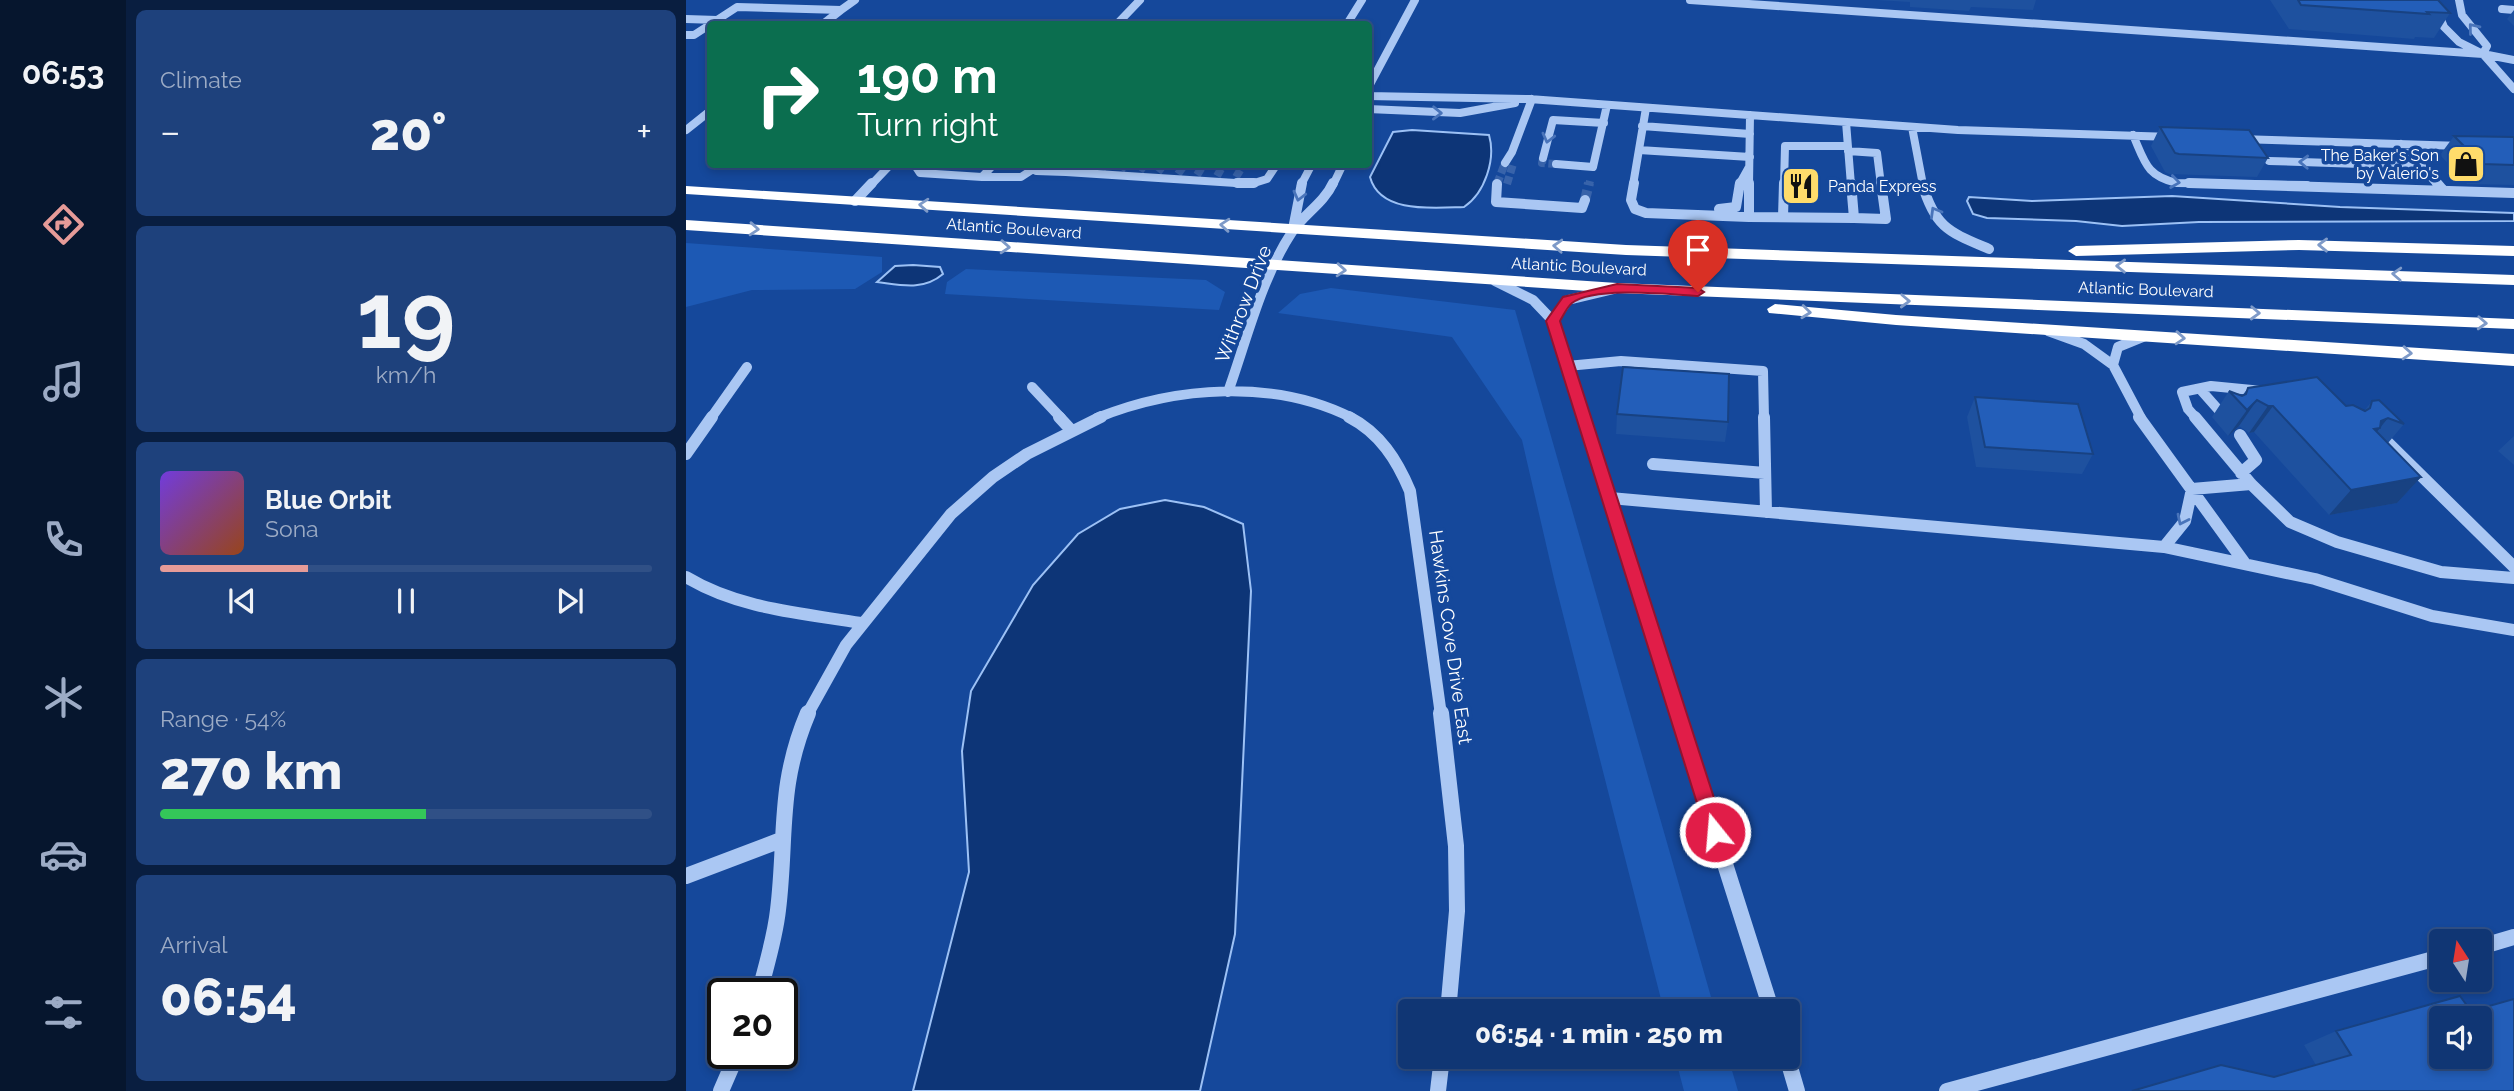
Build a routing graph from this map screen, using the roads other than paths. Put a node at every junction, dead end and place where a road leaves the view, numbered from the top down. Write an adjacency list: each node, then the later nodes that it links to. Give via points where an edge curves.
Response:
1 (748, 0): 9 (street)
2 (855, 0): 11 (street)
3 (1140, 0): 16 (street)
4 (1362, 0): 17 (street)
5 (1415, 0): 23 (street)
6 (1690, 0): 21 (street)
7 (2433, 0): 21 (street, via 2444,27 2459,42)
8 (2459, 0): 21 (street, one-way to 8, via 2487,46 2462,15)
9 (737, 7): 11 (street); 14 (street)
10 (2502, 9): 12 (street)
11 (841, 10): 15 (street)
12 (2514, 10)
13 (686, 19): 14 (street)
14 (717, 20)
15 (827, 21)
16 (1120, 21)
17 (1349, 21)
18 (707, 26): 19 (street)
19 (690, 35): 20 (street)
20 (686, 41)
21 (2483, 54): 22 (street); 24 (street)
22 (2514, 60)
23 (1372, 81)
24 (2514, 89)
25 (1372, 96): 26 (street)
26 (1530, 99): 27 (street); 29 (street, one-way to 26, via 1460,113); 46 (street)
27 (1607, 105): 28 (street); 33 (street)
28 (1646, 108): 31 (street); 34 (street)
29 (1372, 109)
30 (707, 113): 36 (street)
31 (1750, 115): 32 (street); 37 (street)
32 (1846, 122): 35 (street); 44 (street)
33 (1604, 123): 47 (street, one-way to 47, via 1553,120); 53 (street)
34 (1642, 126): 37 (street); 45 (street)
35 (1912, 127): 38 (street); 77 (street, one-way to 35, via 1953,234 1935,215)
36 (686, 130)
37 (1750, 134): 49 (street)
38 (2133, 135): 39 (street); 64 (street, one-way to 64, via 2159,179)
39 (2187, 137)
40 (2230, 138): 41 (street)
41 (2253, 139): 42 (street); 48 (street)
42 (2401, 144): 43 (street); 52 (street)
43 (2474, 146)
44 (1847, 149): 73 (street, via 1785,146); 74 (street); 74 (street, via 1877,153 1886,219)
45 (1639, 150): 49 (street); 69 (street)
46 (1512, 152): 50 (street)
47 (1543, 158)
48 (2269, 161): 52 (street, one-way to 48); 64 (street)
49 (1750, 162): 69 (street, via 1740,180 1736,207 1729,209 1645,206); 72 (street)
50 (1509, 163)
51 (1556, 164): 53 (street)
52 (2422, 166): 67 (street)
53 (1593, 167): 63 (street)
54 (887, 168): 71 (street)
55 (928, 168): 62 (street)
56 (990, 168): 62 (street)
57 (1039, 168): 58 (street); 62 (street, via 1017,178)
58 (1069, 168): 59 (street, via 1260,183)
59 (1275, 168)
60 (1310, 168): 76 (street, one-way to 76, via 1299,189)
61 (1341, 168): 76 (street, via 1329,192)
62 (982, 177)
63 (1590, 181)
64 (2285, 184): 67 (street)
65 (1501, 187): 70 (street, via 1496,202 1583,208)
66 (686, 190): 71 (highway, Atlantic Boulevard)
67 (2443, 190): 68 (street)
68 (2514, 193)
69 (1631, 195): 72 (street, via 1635,209 1646,213)
70 (1585, 200)
71 (855, 201): 76 (highway, Atlantic Boulevard, one-way to 71)
72 (1749, 217): 73 (street)
73 (1783, 217): 74 (street)
74 (1853, 218)
75 (686, 225): 80 (highway, Atlantic Boulevard, one-way to 80)
76 (1289, 236): 78 (highway, Atlantic Boulevard, one-way to 76); 80 (street, Withrow Drive); 81 (highway, via 1543,259 1886,274 2131,280)
77 (1989, 249): 78 (highway); 79 (highway, one-way to 77, via 2311,245)
78 (1626, 250): 81 (highway, Atlantic Boulevard, one-way to 78)
79 (2514, 251)
80 (1273, 265): 83 (highway, Atlantic Boulevard, one-way to 83); 95 (street, Withrow Drive)
81 (2263, 270): 82 (highway, Atlantic Boulevard, one-way to 81)
82 (2514, 280)
83 (1495, 281): 84 (highway, Atlantic Boulevard); 85 (street, via 1533,300)
84 (1617, 288): 85 (street, via 1568,300); 86 (highway, Atlantic Boulevard, one-way to 86); 87 (highway, one-way to 87, via 1757,307)
85 (1553, 321): 91 (street)
86 (2514, 324)
87 (2045, 330): 88 (highway); 90 (street, via 2084,344)
88 (2145, 335): 89 (highway, one-way to 89); 90 (street, via 2118,347)
89 (2514, 360)
90 (2113, 365): 108 (street, via 2136,412)
91 (1567, 366): 103 (street, via 1621,361 1763,371); 109 (street)
92 (747, 367): 101 (street)
93 (1032, 387): 99 (street)
94 (2200, 388): 96 (street); 97 (street); 104 (street, via 2182,392 2188,409)
95 (1228, 391): 99 (street, Hawkins Cove Drive East, via 1162,399); 124 (street, Hawkins Cove Drive East, via 1293,396 1342,412 1381,439 1405,477 1456,846 1457,911)
96 (2272, 392)
97 (2223, 415)
98 (2363, 419): 107 (street)
99 (1070, 430): 116 (street, Hawkins Cove Drive East, via 1011,463 959,506)
100 (2240, 435): 104 (street, via 2256,460)
101 (686, 454)
102 (1653, 464): 103 (street)
103 (1765, 473): 110 (street)
104 (2241, 473): 106 (street)
105 (2405, 477): 107 (street)
106 (2250, 484): 108 (street); 115 (street, via 2290,522 2337,542 2441,572)
107 (2430, 485): 113 (street)
108 (2192, 489): 111 (street, one-way to 111, via 2185,521); 112 (street)
109 (1610, 498): 110 (street); 125 (street)
110 (1766, 512): 111 (street)
111 (2164, 547): 112 (street)
112 (2244, 562): 117 (street, via 2432,616)
113 (2514, 567)
114 (686, 577): 116 (street, via 701,588 736,600)
115 (2514, 578)
116 (862, 623): 118 (street, Hawkins Cove Drive East, via 831,666 801,727 784,791)
117 (2514, 631)
118 (781, 840): 119 (street); 123 (street, Hawkins Cove Drive East, via 779,902)
119 (686, 876)
120 (2514, 937): 121 (street)
121 (2492, 943)
122 (2429, 960): 132 (street)
123 (762, 978)
124 (1449, 999)
125 (1768, 999)
126 (730, 1069): 129 (street)
127 (1441, 1069): 130 (street)
128 (1791, 1069): 131 (street)
129 (720, 1091)
130 (1438, 1091)
131 (1797, 1091)
132 (1948, 1091)

